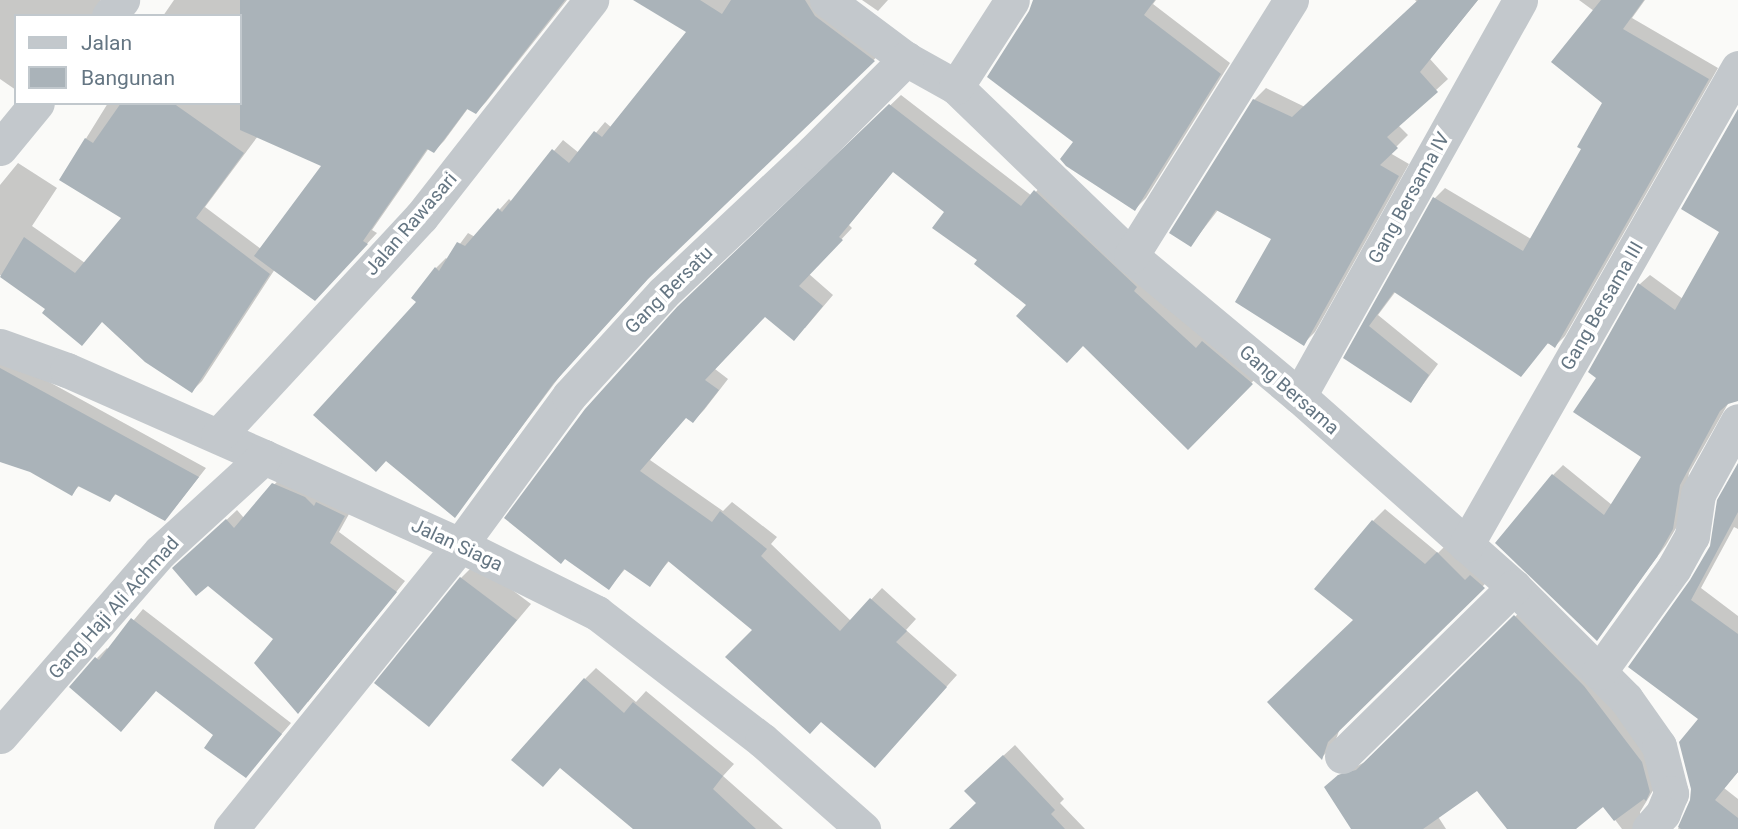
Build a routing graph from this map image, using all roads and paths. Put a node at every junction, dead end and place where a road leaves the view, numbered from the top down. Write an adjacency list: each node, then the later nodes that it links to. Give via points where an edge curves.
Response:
1 (122, 0): 7 (street)
2 (591, 0): 17 (street, Jalan Rawasari, via 421,217)
3 (827, 0): 8 (street, Gang Bersama)
4 (1012, 0): 10 (street)
5 (1291, 0): 13 (street)
6 (1520, 0): 15 (street, Gang Bersama IV)
7 (111, 14)
8 (906, 59): 10 (street, Gang Bersama); 19 (street, Gang Bersatu, via 663,293 569,396)
9 (1738, 68): 20 (street, Gang Bersama III)
10 (956, 88): 13 (street, Gang Bersama)
11 (35, 105): 12 (street)
12 (0, 148)
13 (1131, 256): 15 (street, Gang Bersama)
14 (0, 346): 17 (street, Jalan Siaga)
15 (1298, 396): 20 (street, Gang Bersama)
16 (1738, 421): 22 (street, via 1698,494 1692,536)
17 (218, 436): 18 (street, Jalan Siaga)
18 (264, 457): 19 (street, Jalan Siaga); 23 (street, Gang Haji Ali Achmad, via 160,552)
19 (460, 545): 25 (street, Gang Bersatu); 26 (street, Jalan Siaga, via 597,612 762,740)
20 (1466, 545): 21 (street, Gang Bersama)
21 (1514, 587): 22 (street, Gang Bersama); 24 (street)
22 (1599, 672): 27 (street, Gang Bersama, via 1626,699 1659,746 1671,793 1663,813)
23 (0, 736)
24 (1342, 756)
25 (232, 829)
26 (863, 829)
27 (1649, 829)

